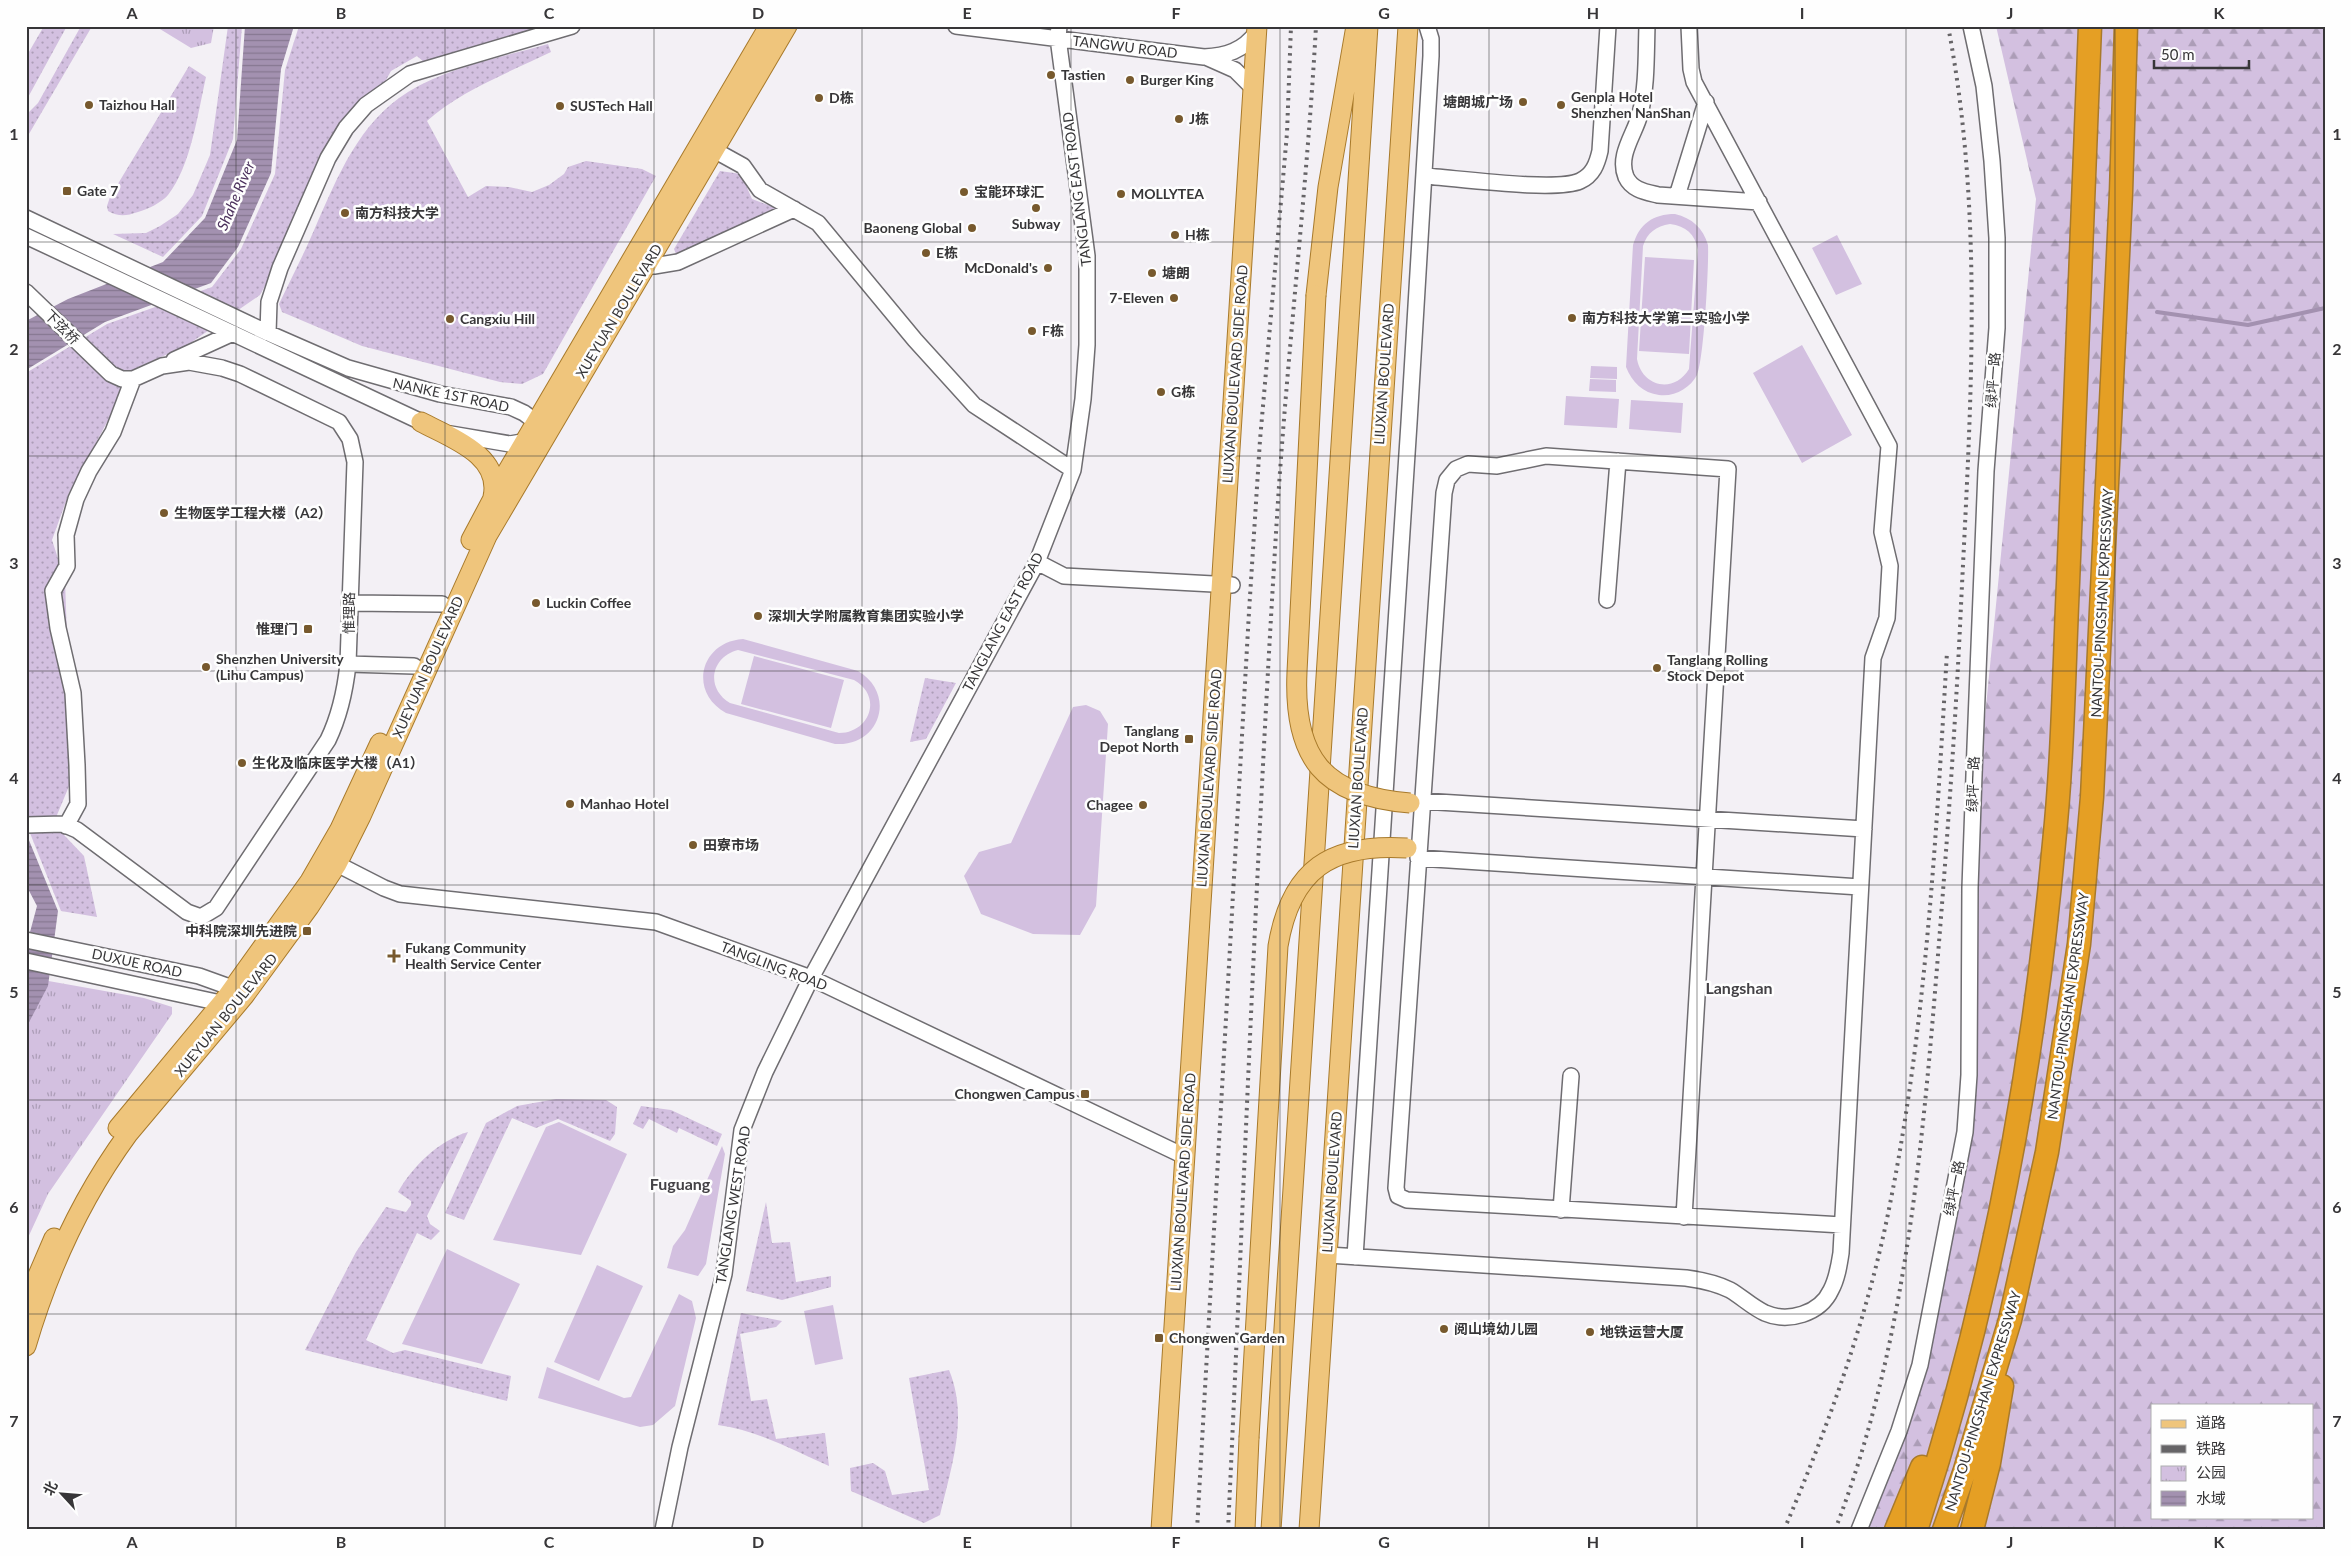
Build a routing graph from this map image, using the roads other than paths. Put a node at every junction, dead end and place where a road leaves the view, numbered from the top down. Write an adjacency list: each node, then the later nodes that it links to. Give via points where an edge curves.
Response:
1 (572, 26): 30 (street, via 410,74 366,105 346,128 328,158 280,268 269,302)
2 (769, 26): 34 (main road, XUEYUAN BOULEVARD)
3 (787, 26): 20 (main road, XUEYUAN BOULEVARD)
4 (956, 26): 16 (street, TANGWU ROAD)
5 (1356, 26): 46 (main road, bridge, via 1328,187 1316,295 1296,699 1302,739 1310,755 1336,782 1364,797)
6 (1368, 26): 74 (main road)
7 (1408, 26): 64 (main road, LIUXIAN BOULEVARD)
8 (1427, 26): 21 (street, via 1431,56)
9 (1608, 26): 21 (street, via 1600,151 1597,165 1590,174 1559,186)
10 (1647, 26): 22 (street, via 1644,92 1638,121 1624,154 1624,167 1627,178 1644,192)
11 (1689, 26): 19 (street, via 1694,82)
12 (1971, 26): 76 (street, 绿坪一路, via 1984,86 1992,161 1997,308 1974,747 1969,1075 1965,1132 1920,1365 1899,1431)
13 (2090, 26): 69 (highway, NANTOU-PINGSHAN EXPRESSWAY, via 2076,408 2056,812 2047,919 2007,1182)
14 (2126, 26): 67 (highway, NANTOU-PINGSHAN EXPRESSWAY, via 2092,797 2079,944 2047,1152)
15 (1260, 28): 17 (street, TANGWU ROAD, via 1238,50 1223,56); 18 (main road, LIUXIAN BOULEVARD SIDE ROAD); 40 (main road)
16 (1058, 32): 17 (street, TANGWU ROAD); 37 (street, TANGLANG EAST ROAD, via 1087,256 1087,345)
17 (1204, 57): 18 (street, TANGWU ROAD, via 1235,70)
18 (1253, 88): 40 (main road, LIUXIAN BOULEVARD SIDE ROAD)
19 (1706, 102): 22 (street); 23 (street)
20 (714, 150): 24 (street, via 743,166 760,190); 27 (main road, XUEYUAN BOULEVARD)
21 (1424, 176): 65 (street)
22 (1677, 196): 23 (street)
23 (1759, 202): 50 (street, via 1889,446 1882,532 1890,566 1887,618 1873,658)
24 (794, 209): 27 (street, via 678,262 666,266); 37 (street, via 818,223 974,405)
25 (26, 218): 29 (street, NANKE 1ST ROAD)
26 (26, 236): 29 (street, NANKE 1ST ROAD)
27 (647, 264): 34 (main road, XUEYUAN BOULEVARD)
28 (26, 292): 32 (street, 下弦桥, via 111,374)
29 (234, 328): 30 (street, NANKE 1ST ROAD); 31 (street); 33 (street, NANKE 1ST ROAD)
30 (268, 333): 34 (street, NANKE 1ST ROAD, via 348,368 440,394 511,407 524,412)
31 (162, 366): 32 (street, 惟理路); 42 (street, 惟理路, via 189,362 222,368 339,422 350,439 355,462)
32 (134, 379): 49 (street, via 113,432 89,470 76,500 66,535 67,566 53,591 73,693 77,756 78,804)
33 (421, 422): 35 (street, NANKE 1ST ROAD, via 458,436 510,444); 38 (main road, via 482,458 493,475)
34 (540, 430): 35 (main road, XUEYUAN BOULEVARD); 52 (main road, XUEYUAN BOULEVARD, via 476,559)
35 (525, 442): 38 (main road, XUEYUAN BOULEVARD)
36 (1618, 462): 41 (street); 46 (street, via 1546,456 1498,466 1468,464 1456,469 1447,480); 47 (street, via 1728,470)
37 (1073, 470): 39 (street, TANGLANG EAST ROAD)
38 (493, 497): 43 (main road, XUEYUAN BOULEVARD)
39 (1037, 562): 40 (street, via 1064,576); 57 (street, TANGLANG EAST ROAD)
40 (1227, 584): 60 (main road, LIUXIAN BOULEVARD SIDE ROAD); 72 (main road)
41 (1607, 600)
42 (349, 603): 43 (street); 44 (street, 惟理路)
43 (442, 604): 45 (main road, XUEYUAN BOULEVARD)
44 (348, 664): 45 (street); 49 (street, 惟理路, via 346,691 328,740 216,908 201,917 187,912 77,830)
45 (414, 666): 58 (main road, XUEYUAN BOULEVARD, via 350,810 326,854)
46 (1418, 803): 47 (street); 51 (street)
47 (1707, 819): 50 (street); 53 (street)
48 (26, 825): 49 (street)
49 (65, 825)
50 (1864, 829): 54 (street)
51 (1415, 851): 53 (street); 61 (street, via 1398,1196 1407,1200); 73 (main road, bridge, via 1378,846 1362,848 1321,864 1296,890 1281,927)
52 (337, 864): 57 (street, TANGLING ROAD, via 400,894 656,922); 58 (main road, XUEYUAN BOULEVARD, via 309,907)
53 (1704, 877): 54 (street); 62 (street)
54 (1860, 887): 63 (street)
55 (26, 940): 58 (street, DUXUE ROAD, via 199,976)
56 (26, 961): 58 (street, DUXUE ROAD)
57 (812, 978): 60 (street, TANGLING ROAD); 70 (street, TANGLANG WEST ROAD, via 765,1072 742,1130 724,1274 680,1447)
58 (233, 999): 66 (main road, XUEYUAN BOULEVARD, via 111,1156)
59 (1571, 1076): 61 (street)
60 (1184, 1156): 71 (main road, LIUXIAN BOULEVARD SIDE ROAD)
61 (1561, 1210): 62 (street)
62 (1684, 1217): 63 (street)
63 (1842, 1225): 65 (street, via 1836,1278 1831,1292 1816,1308 1794,1317 1766,1314 1730,1291 1702,1281 1644,1274)
64 (1328, 1255): 65 (street); 75 (main road, LIUXIAN BOULEVARD)
65 (1354, 1257)
66 (33, 1286): 68 (main road, XUEYUAN BOULEVARD)
67 (2010, 1320): 79 (highway, NANTOU-PINGSHAN EXPRESSWAY); 80 (highway, via 1999,1410)
68 (26, 1346)
69 (1966, 1354): 77 (highway); 78 (highway, NANTOU-PINGSHAN EXPRESSWAY)
70 (663, 1530)
71 (1160, 1530)
72 (1172, 1530)
73 (1245, 1530)
74 (1271, 1530)
75 (1309, 1530)
76 (1859, 1530)
77 (1896, 1530)
78 (1916, 1530)
79 (1944, 1530)
80 (1972, 1530)

